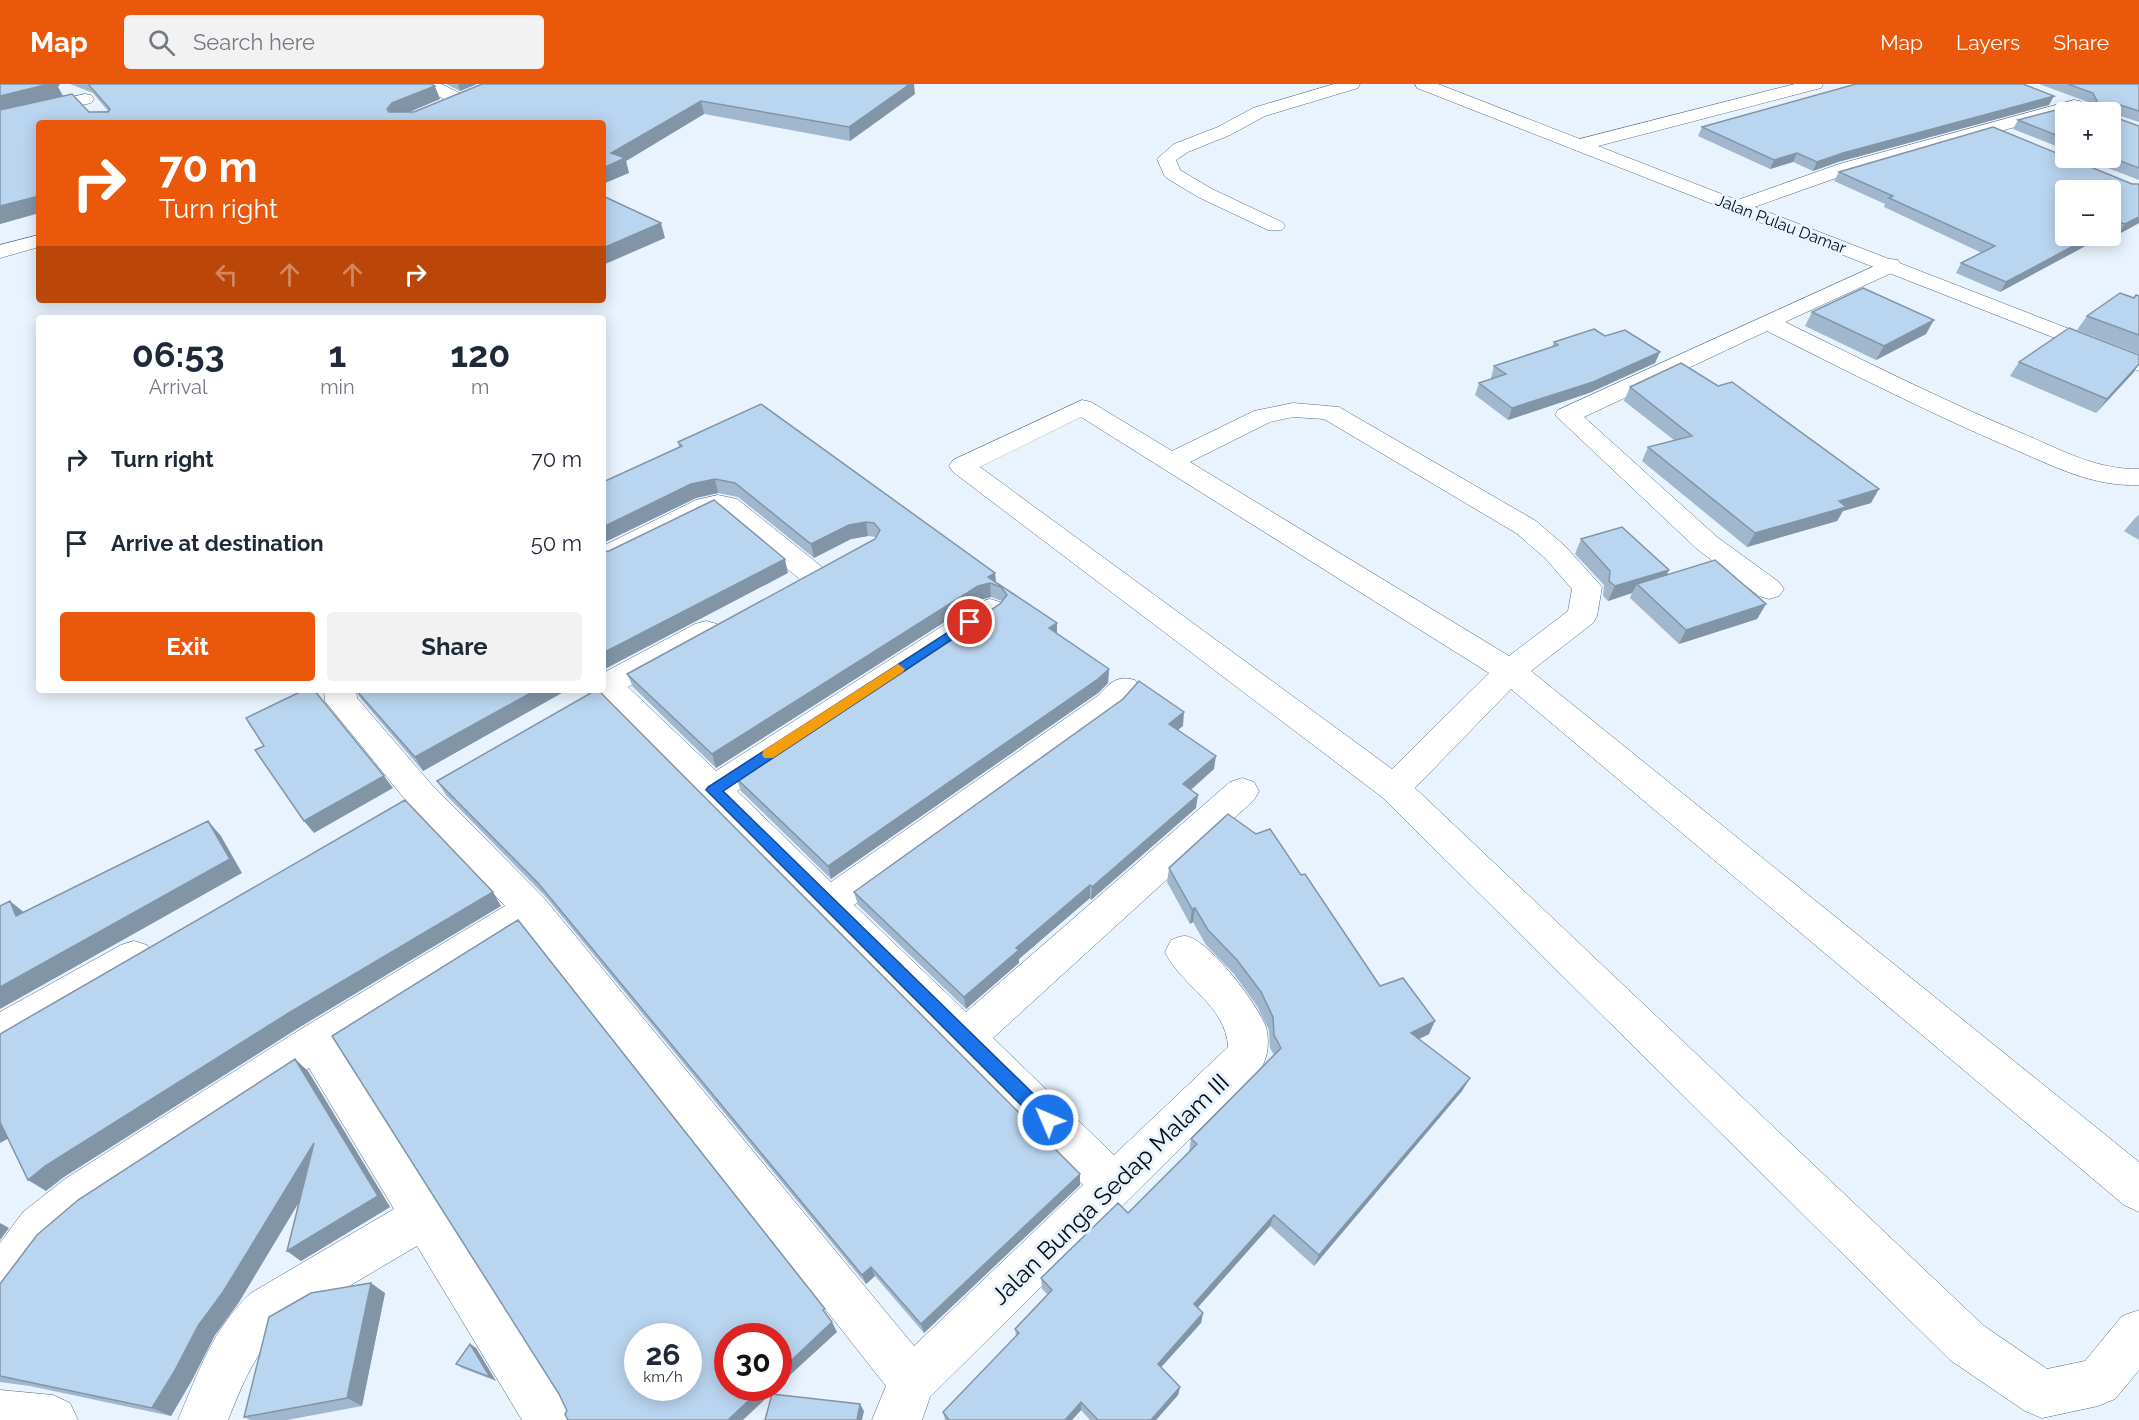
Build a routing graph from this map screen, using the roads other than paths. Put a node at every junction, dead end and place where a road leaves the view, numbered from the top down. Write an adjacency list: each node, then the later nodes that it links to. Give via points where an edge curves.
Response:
1 (428, 84): 9 (street)
2 (1352, 84): 19 (street, via 1258,112 1224,131 1180,148 1166,159 1172,173)
3 (1423, 84): 17 (street, Jalan Pulau Damar)
4 (1815, 84): 17 (street)
5 (60, 86): 8 (street)
6 (479, 92): 9 (street)
7 (2051, 97): 10 (street)
8 (85, 99): 13 (street); 14 (street)
9 (460, 100): 11 (street)
10 (2065, 102)
11 (440, 109)
12 (2055, 110): 15 (street)
13 (100, 115)
14 (0, 118)
15 (1990, 129): 16 (street); 18 (street, via 1846,168)
16 (2012, 138)
17 (1579, 145): 18 (street, Jalan Pulau Damar)
18 (1736, 207): 22 (street, Jalan Pulau Damar)
19 (1275, 226)
20 (36, 242): 21 (street)
21 (0, 252)
22 (1890, 265): 23 (street); 24 (street, Jalan Pulau Damar)
23 (1769, 323): 26 (street, via 1995,432 2096,473); 30 (street, via 1567,415 1692,530)
24 (2139, 364)
25 (1170, 462): 34 (street); 34 (street, via 1263,416 1293,410 1330,412 1526,527 1587,587 1582,616); 39 (street, via 1082,407 962,466)
26 (2139, 477)
27 (606, 555): 29 (street, via 706,506 722,503)
28 (839, 559): 29 (street)
29 (812, 574): 31 (street)
30 (1769, 589)
31 (781, 590)
32 (990, 609): 40 (street)
33 (730, 618): 35 (street)
34 (1510, 671): 39 (street); 50 (street)
35 (606, 686)
36 (1124, 688): 42 (street, via 1110,704)
37 (340, 693): 43 (street, via 341,701 420,794)
38 (598, 693): 40 (street)
39 (1394, 788): 53 (street, via 1967,1342 2042,1394 2098,1382)
40 (713, 790): 42 (street)
41 (1242, 791): 47 (street)
42 (829, 903): 47 (street)
43 (531, 909): 48 (street); 54 (street)
44 (164, 940): 46 (street)
45 (1184, 952): 49 (street, Jalan Bunga Sedap Malam III, via 1228,997 1247,1030 1248,1054)
46 (0, 1033)
47 (965, 1038): 49 (street)
48 (315, 1042): 51 (street); 52 (street, via 80,1194 39,1228)
49 (1114, 1185): 54 (street, Jalan Bunga Sedap Malam III)
50 (2139, 1190)
51 (424, 1217): 57 (street, via 254,1319 240,1339); 58 (street)
52 (0, 1280)
53 (2139, 1333)
54 (912, 1381): 59 (street, Jalan Bunga Sedap Malam III)
55 (0, 1414): 56 (street)
56 (53, 1420)
57 (203, 1420)
58 (550, 1420)
59 (897, 1420)

